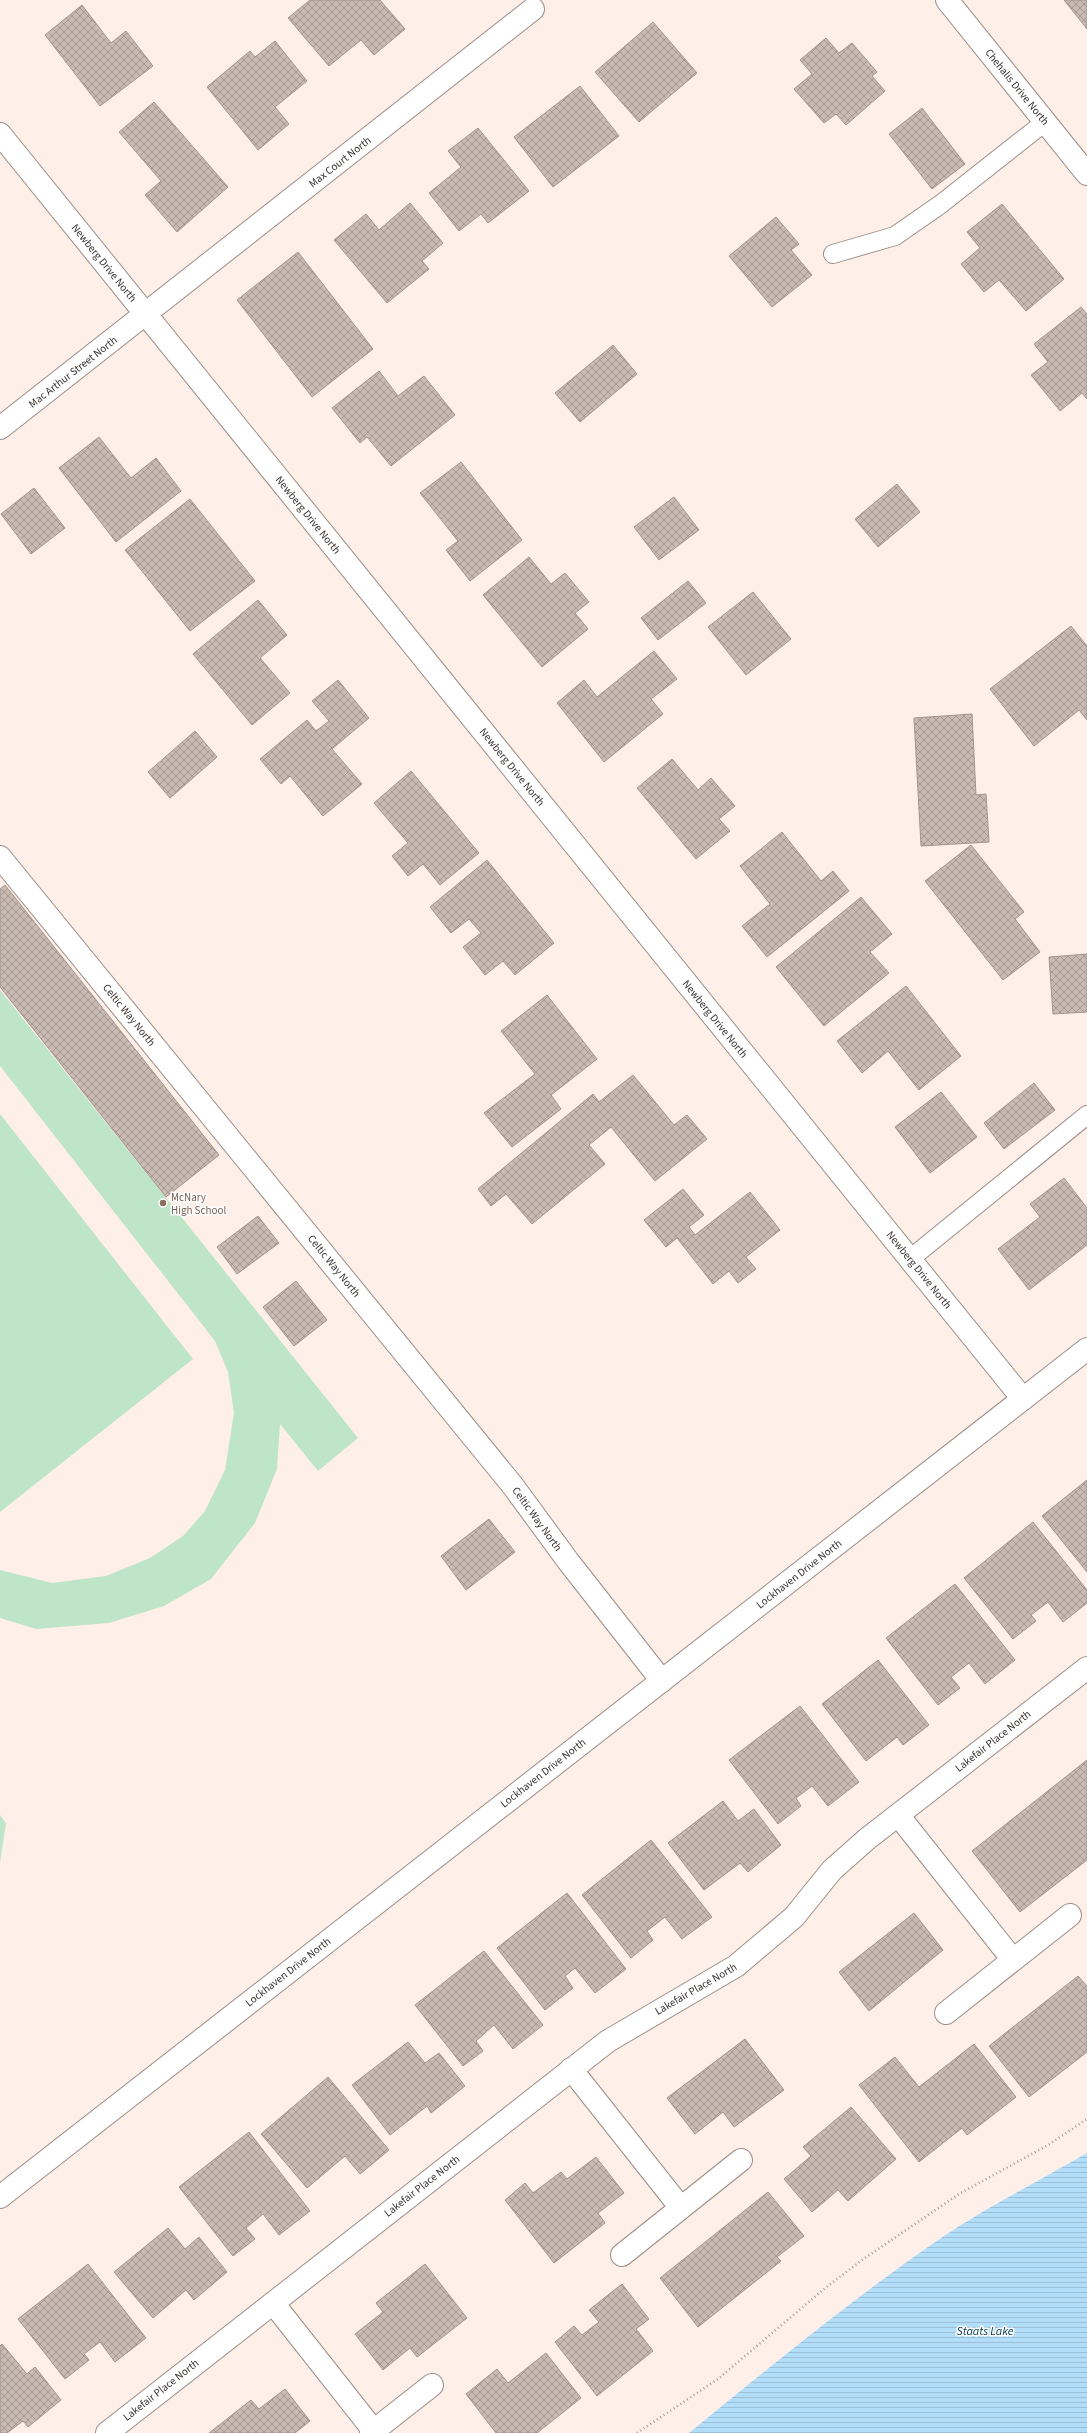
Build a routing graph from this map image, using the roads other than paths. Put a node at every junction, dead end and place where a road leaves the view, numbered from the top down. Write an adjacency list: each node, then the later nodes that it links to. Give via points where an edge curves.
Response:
1 (947, 0): 3 (street, Chehalis Drive North)
2 (533, 9): 7 (street, Max Court North)
3 (1045, 122): 5 (street, Chehalis Drive North); 6 (lane, via 941,204 895,236)
4 (0, 134): 7 (street, Newberg Drive North)
5 (1087, 174)
6 (833, 254)
7 (146, 315): 8 (street, Mac Arthur Street North); 11 (street, Newberg Drive North)
8 (0, 428)
9 (0, 857): 15 (street, Celtic Way North, via 514,1486 568,1561)
10 (1087, 1115): 11 (lane)
11 (910, 1259): 13 (street, Newberg Drive North)
12 (1087, 1349): 13 (street, Lockhaven Drive North)
13 (1023, 1399): 15 (street, Lockhaven Drive North)
14 (1087, 1668): 16 (street, Lakefair Place North)
15 (662, 1680): 22 (street, Lockhaven Drive North)
16 (898, 1815): 18 (street); 20 (street, Lakefair Place North, via 832,1870 794,1917 736,1966 628,2028)
17 (1070, 1915): 18 (street)
18 (1013, 1960): 19 (street)
19 (946, 2013)
20 (571, 2069): 23 (street); 25 (street, Lakefair Place North)
21 (741, 2160): 23 (street)
22 (0, 2196)
23 (681, 2208): 24 (street)
24 (622, 2255)
25 (273, 2303): 27 (street); 28 (street, Lakefair Place North)
26 (432, 2385): 27 (street)
27 (373, 2432)
28 (107, 2433)

